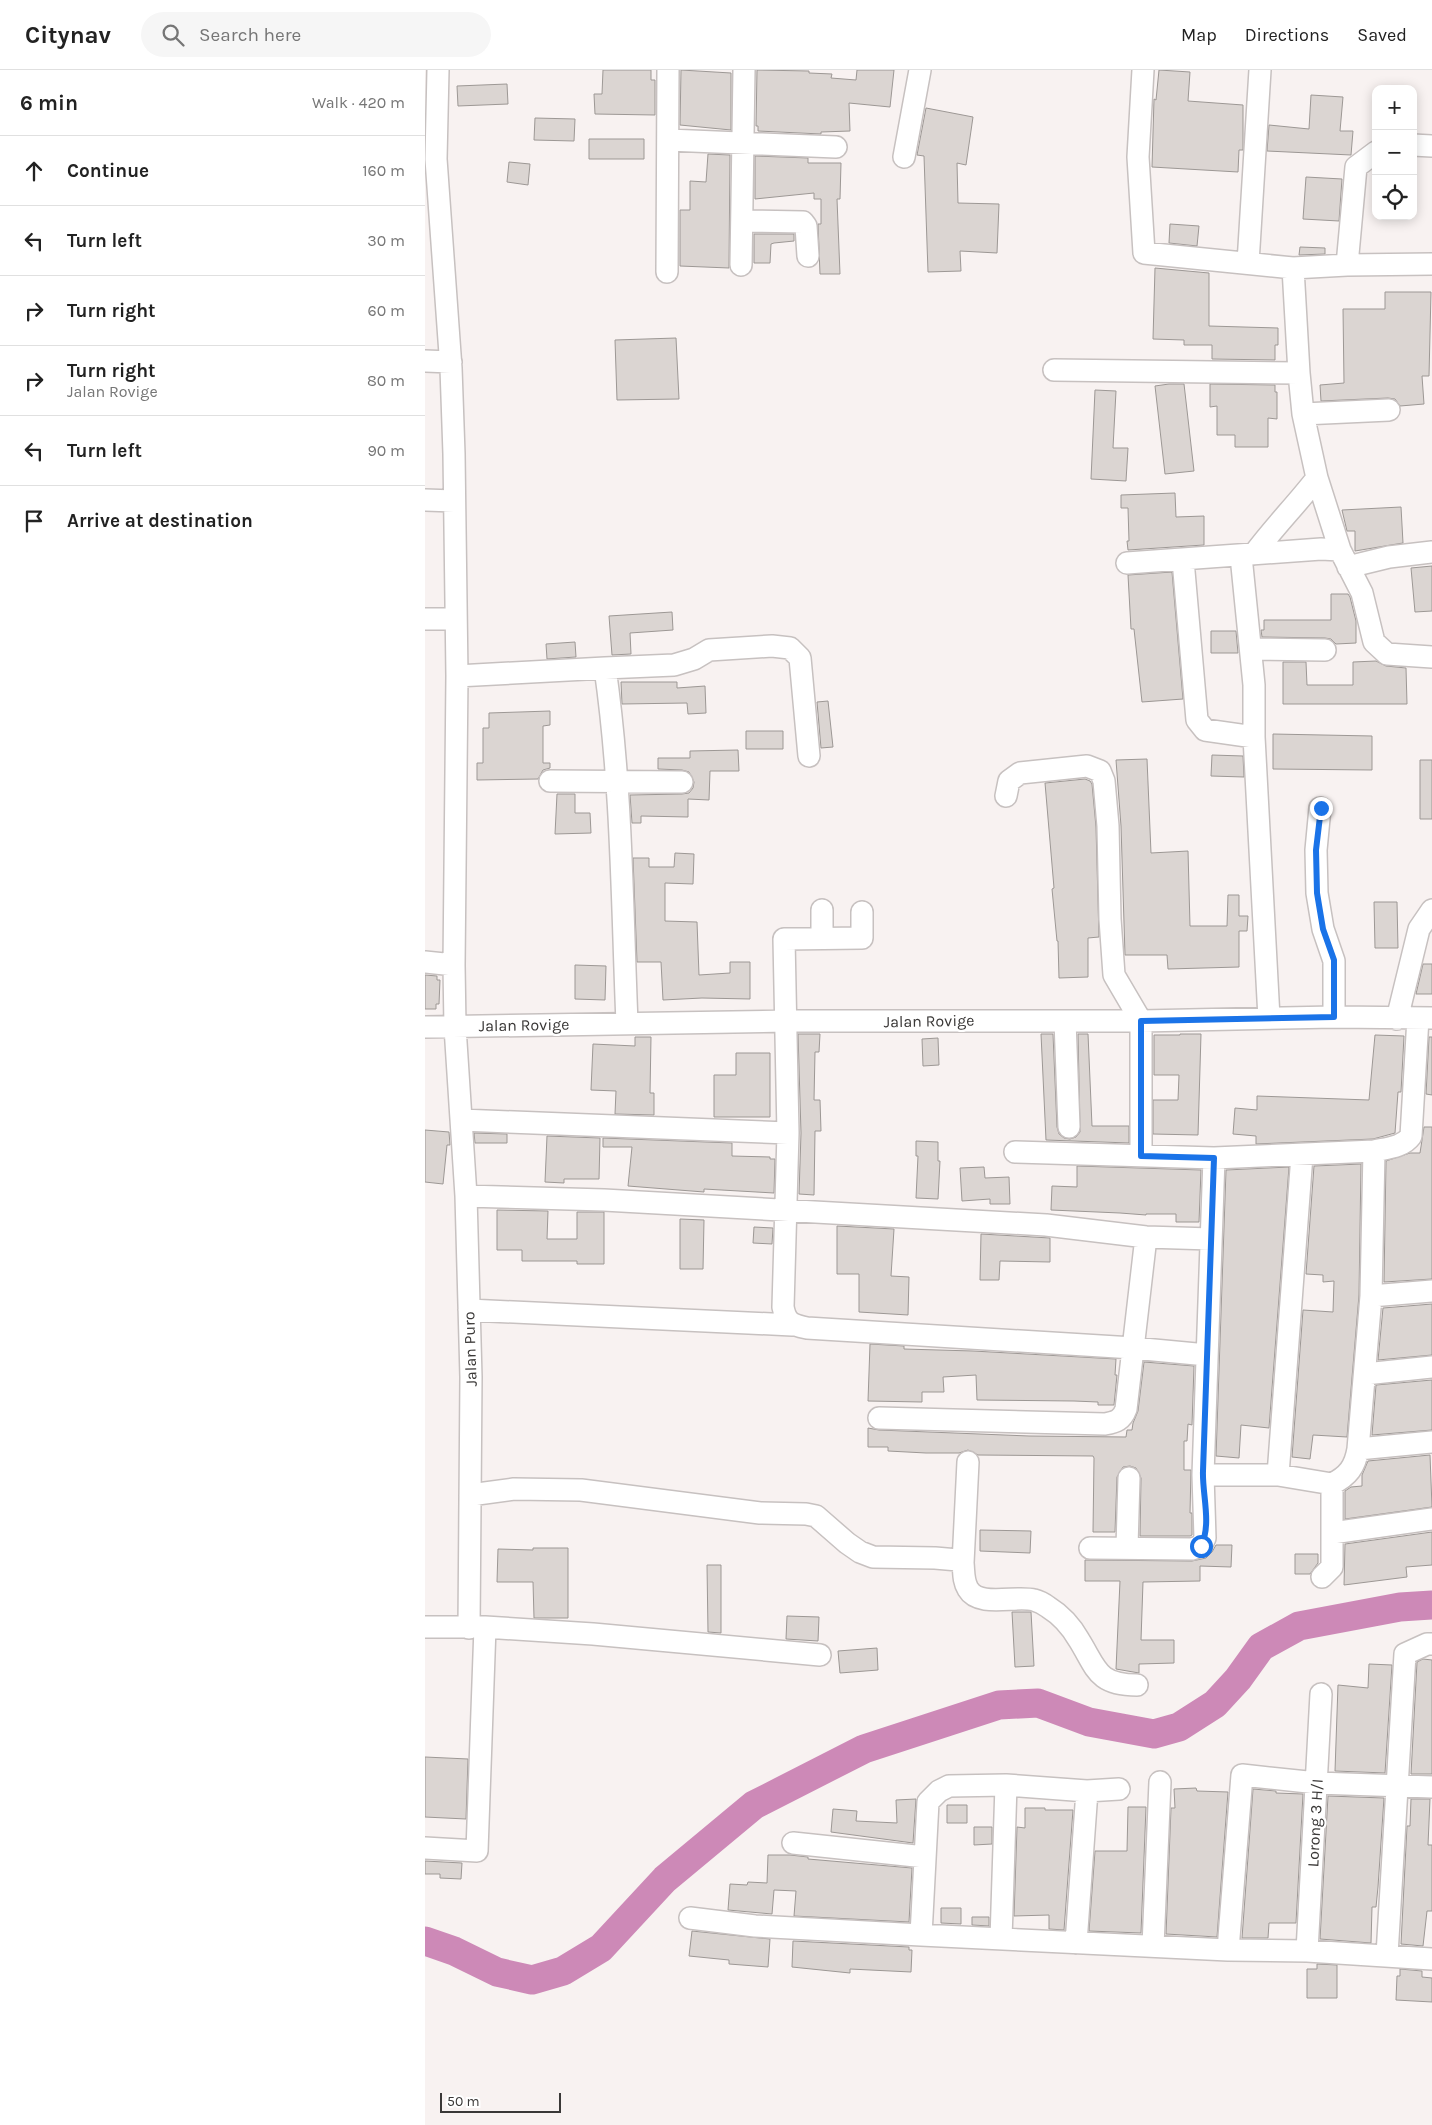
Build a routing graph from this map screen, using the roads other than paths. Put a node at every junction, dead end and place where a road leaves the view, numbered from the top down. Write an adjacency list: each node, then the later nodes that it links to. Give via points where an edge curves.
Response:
1 (437, 70): 14 (street, Jalan Puro)
2 (669, 70): 7 (street)
3 (744, 70): 8 (street)
4 (920, 70): 13 (street)
5 (1143, 70): 17 (street, via 1138,157 1144,253)
6 (1260, 70): 17 (street)
7 (668, 140): 8 (street); 22 (street)
8 (742, 142): 11 (street); 15 (street)
9 (1417, 145): 10 (street)
10 (1432, 146)
11 (836, 147)
12 (1372, 155): 19 (street, via 1356,167)
13 (904, 157)
14 (431, 160): 24 (street, Jalan Puro)
15 (743, 221): 16 (street, via 803,222); 18 (street)
16 (808, 256)
17 (1248, 263): 21 (street)
18 (741, 264)
19 (1347, 264): 20 (street); 21 (street)
20 (1432, 264)
21 (1293, 268): 26 (street)
22 (667, 272)
23 (425, 361): 24 (street)
24 (451, 362): 31 (street, Jalan Puro)
25 (1053, 370): 26 (street)
26 (1299, 373): 28 (street)
27 (1389, 410): 28 (street)
28 (1303, 414): 29 (street)
29 (1317, 478): 33 (street, via 1296,505); 34 (street)
30 (425, 500): 31 (street)
31 (454, 501): 38 (street, Jalan Puro)
32 (1432, 552): 34 (street)
33 (1247, 555): 34 (street, via 1321,549); 35 (street); 39 (street)
34 (1344, 559): 41 (street, via 1362,593 1374,642 1387,654)
35 (1183, 560): 36 (street); 44 (street, via 1197,720 1205,730)
36 (1127, 563)
37 (425, 619): 38 (street)
38 (455, 619): 43 (street, Jalan Puro)
39 (1251, 649): 40 (street); 44 (street)
40 (1325, 650)
41 (1432, 657)
42 (605, 668): 43 (street); 45 (street, via 674,665 709,650 790,648 800,658); 46 (street)
43 (457, 676): 56 (street, Jalan Puro)
44 (1254, 737): 58 (street)
45 (809, 756)
46 (617, 780): 47 (street); 48 (street); 64 (street)
47 (550, 781)
48 (682, 782)
49 (1006, 796): 63 (street, via 1009,781 1020,772 1087,766 1099,771 1104,781 1108,826 1114,975)
50 (1321, 808): 57 (street, via 1316,850 1317,893 1323,929 1334,960)
51 (821, 910): 54 (street)
52 (1432, 910): 60 (street, via 1419,929)
53 (862, 912): 54 (street, via 862,938)
54 (822, 938): 61 (street, via 784,939)
55 (425, 962): 56 (street)
56 (454, 965): 66 (street, Jalan Puro)
57 (1334, 1017): 58 (street, Jalan Rovige); 60 (street, Jalan Rovige)
58 (1269, 1018): 63 (street, Jalan Rovige)
59 (1425, 1018): 60 (street, Jalan Rovige); 70 (street, via 1411,1136 1407,1142)
60 (1397, 1019)
61 (787, 1021): 62 (street, Jalan Rovige); 64 (street, Jalan Rovige); 69 (street)
62 (1065, 1021): 63 (street, Jalan Rovige); 68 (street)
63 (1141, 1021): 73 (street)
64 (627, 1024): 66 (street, Jalan Rovige)
65 (425, 1027): 66 (street, Jalan Rovige)
66 (455, 1027): 67 (street, Jalan Puro)
67 (461, 1120): 69 (street); 75 (street, Jalan Puro)
68 (1069, 1127)
69 (788, 1134): 76 (street)
70 (1374, 1151): 72 (street); 80 (street)
71 (1015, 1152): 73 (street)
72 (1302, 1155): 74 (street); 92 (street)
73 (1141, 1156): 74 (street)
74 (1214, 1158): 78 (street)
75 (466, 1196): 76 (street); 81 (street, Jalan Puro)
76 (786, 1210): 77 (street, via 1046,1225); 82 (street, via 783,1307 785,1318)
77 (1146, 1237): 78 (street); 83 (street)
78 (1211, 1239): 84 (street)
79 (1432, 1291): 80 (street)
80 (1371, 1296): 86 (street)
81 (469, 1310): 82 (street); 95 (street, Jalan Puro)
82 (792, 1325): 83 (street)
83 (1133, 1348): 84 (street); 87 (street, via 1126,1409 1117,1422)
84 (1207, 1355): 91 (street)
85 (1432, 1368): 86 (street)
86 (1365, 1374): 89 (street)
87 (879, 1418)
88 (1432, 1442): 89 (street)
89 (1358, 1449): 94 (street, via 1350,1472)
90 (968, 1462): 100 (street)
91 (1203, 1475): 92 (street); 98 (street, via 1205,1538 1201,1546 1192,1549)
92 (1278, 1475): 94 (street)
93 (1129, 1478): 98 (street)
94 (1332, 1484): 97 (street)
95 (470, 1495): 100 (street, via 514,1489 581,1490 760,1513 806,1514 816,1516 853,1547 873,1557 935,1558); 103 (street, Jalan Puro)
96 (1432, 1519): 97 (street)
97 (1332, 1533): 101 (street, via 1332,1567)
98 (1127, 1547): 99 (street)
99 (1090, 1548)
100 (963, 1563): 106 (street, via 969,1591 992,1600 1033,1600 1045,1605 1062,1616 1079,1639 1095,1670 1121,1685)
101 (1322, 1578)
102 (425, 1627): 103 (street)
103 (477, 1627): 105 (street); 116 (street, Jalan Puro, via 477,1851)
104 (1432, 1644): 111 (street, via 1405,1654)
105 (821, 1655)
106 (1137, 1685)
107 (1321, 1694): 109 (street, Lorong 3 H/I)
108 (1161, 1782): 122 (street)
109 (1317, 1783): 111 (street); 123 (street, via 1242,1775); 124 (street, Lorong 3 H/I)
110 (1006, 1785): 114 (street); 117 (street, via 949,1786 933,1796 929,1802); 120 (street)
111 (1397, 1787): 112 (street); 125 (street)
112 (1432, 1787)
113 (1119, 1789): 114 (street)
114 (1087, 1791): 121 (street)
115 (793, 1843): 117 (street)
116 (425, 1848)
117 (925, 1857): 119 (street)
118 (691, 1918): 119 (street, via 755,1926)
119 (921, 1935): 120 (street)
120 (1001, 1939): 121 (street)
121 (1076, 1943): 122 (street)
122 (1153, 1946): 123 (street)
123 (1228, 1950): 124 (street)
124 (1307, 1951): 125 (street)
125 (1387, 1955): 126 (street)
126 (1432, 1959)

